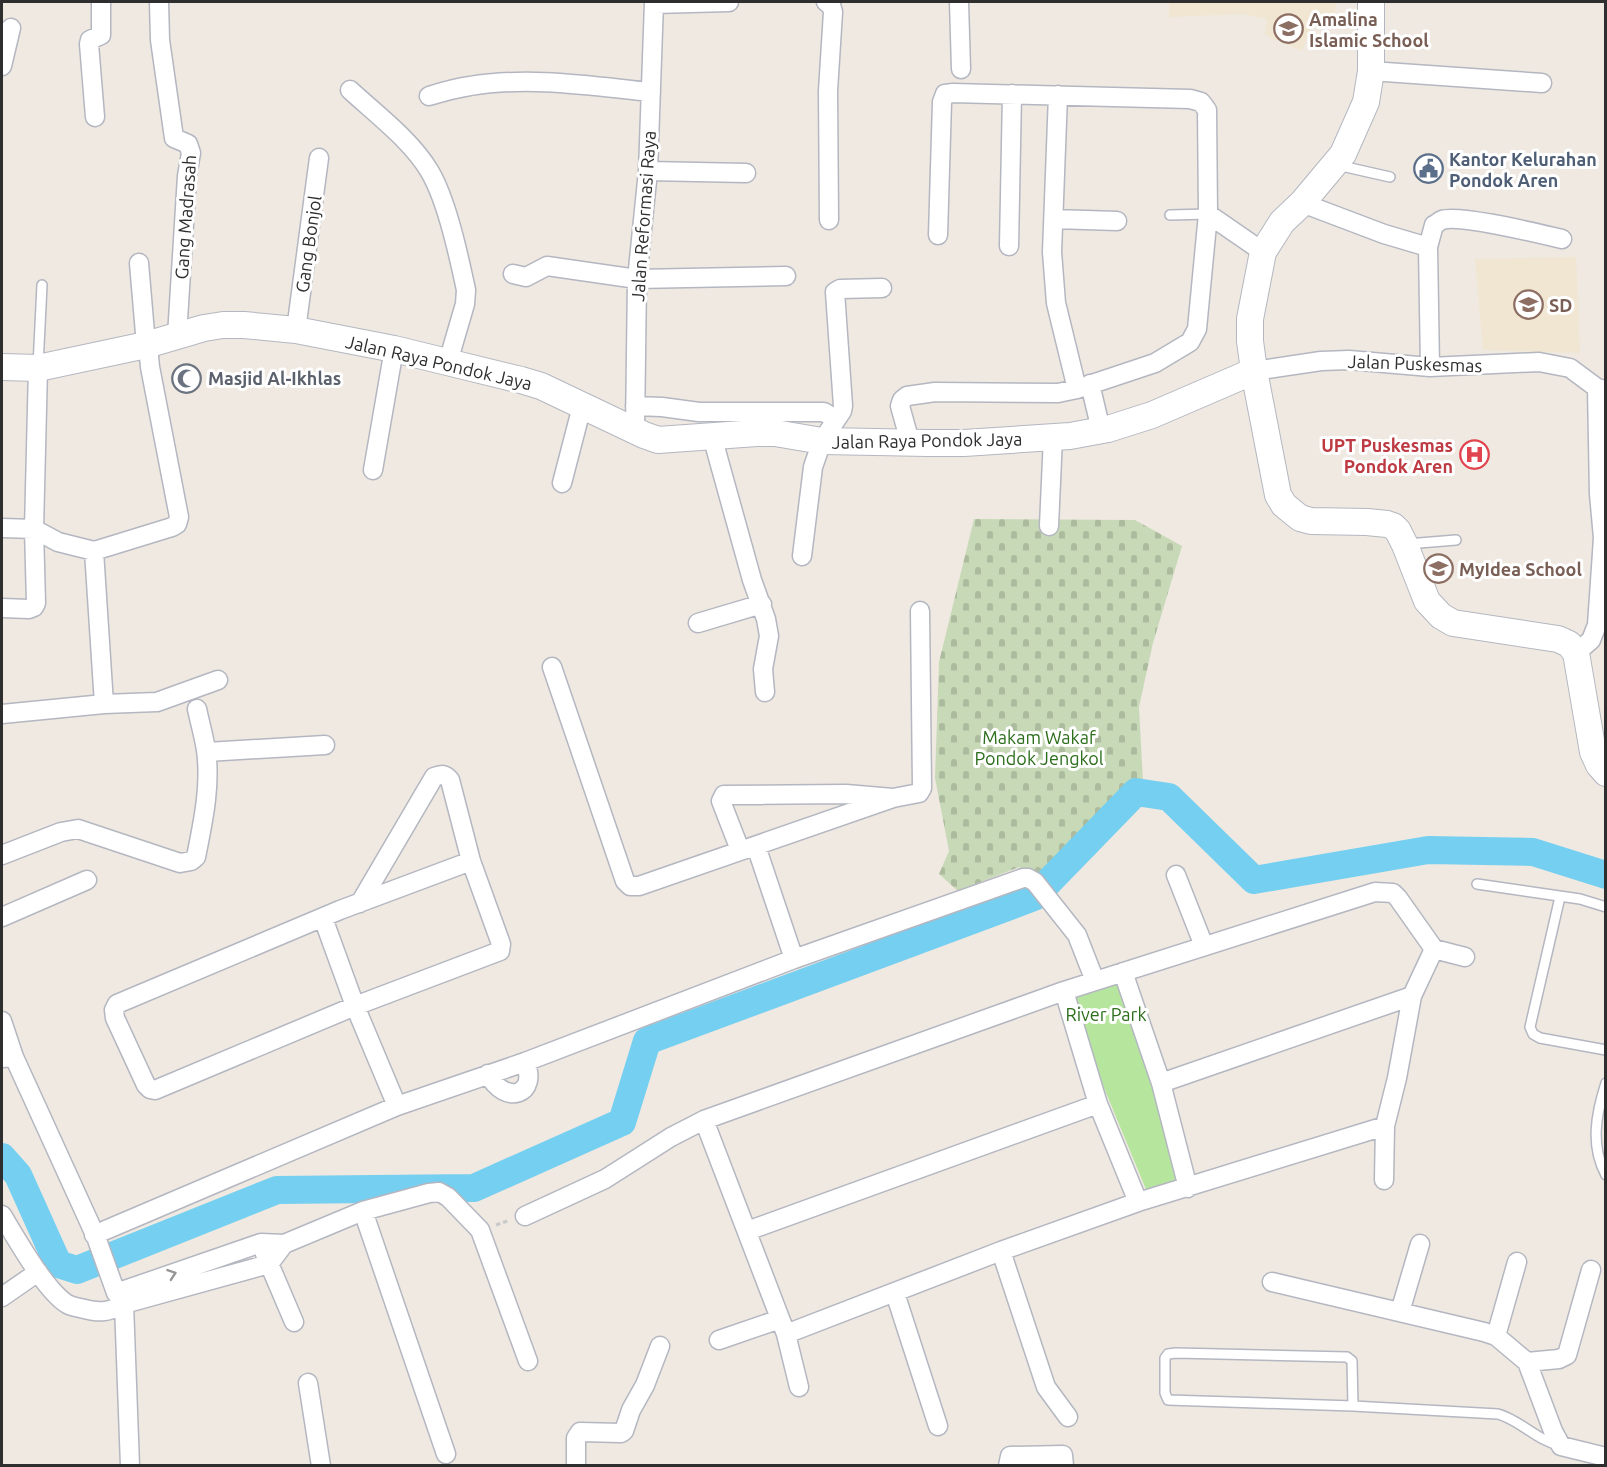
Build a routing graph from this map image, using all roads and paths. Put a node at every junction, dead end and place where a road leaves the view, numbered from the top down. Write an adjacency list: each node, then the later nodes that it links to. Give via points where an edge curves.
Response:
1 (101, 2): 18 (street, via 102,35 89,44)
2 (159, 2): 42 (street, Gang Madrasah, via 160,40 174,138 188,144 191,153)
3 (729, 2): 7 (street)
4 (826, 2): 28 (street, via 833,12 828,91)
5 (959, 2): 10 (street)
6 (1371, 2): 11 (main road)
7 (654, 3): 14 (street, Jalan Reformasi Raya)
8 (11, 28): 9 (street)
9 (2, 66)
10 (961, 69)
11 (1371, 71): 12 (street); 20 (main road, via 1366,102)
12 (1542, 83)
13 (350, 90): 45 (street, via 413,149 440,190 466,290)
14 (651, 92): 17 (street, via 556,82 508,82); 21 (street, Jalan Reformasi Raya)
15 (1012, 94): 16 (street); 30 (street, via 945,94); 33 (street)
16 (1058, 95): 25 (street, via 1201,102 1207,110); 27 (street)
17 (429, 96)
18 (95, 117)
19 (319, 158): 41 (street, Gang Bonjol)
20 (1334, 164): 23 (lane); 24 (main road)
21 (648, 171): 22 (street); 38 (street, Jalan Reformasi Raya)
22 (746, 173)
23 (1390, 177)
24 (1302, 203): 32 (main road); 34 (street)
25 (1208, 214): 26 (lane); 32 (street); 50 (street, via 1197,329 1190,342 1155,363)
26 (1170, 215)
27 (1054, 219): 29 (street); 50 (street, via 1056,303)
28 (829, 220)
29 (1117, 221)
30 (938, 235)
31 (1562, 239): 34 (street, via 1522,229 1442,220 1434,225)
32 (1253, 245): 49 (main road, via 1250,341)
33 (1009, 246)
34 (1428, 248): 46 (street)
35 (139, 263): 43 (street)
36 (513, 274): 38 (street, via 526,277 547,266)
37 (786, 276): 38 (street)
38 (637, 279): 53 (street, Jalan Reformasi Raya)
39 (42, 285): 48 (lane)
40 (882, 288): 54 (street, via 835,292 843,406)
41 (296, 330): 42 (main road, Jalan Raya Pondok Jaya, via 223,325); 44 (main road, Jalan Raya Pondok Jaya)
42 (177, 336): 43 (main road, Jalan Raya Pondok Jaya)
43 (147, 345): 48 (main road, Jalan Raya Pondok Jaya); 66 (street, via 179,520 172,527)
44 (394, 349): 45 (main road, Jalan Raya Pondok Jaya); 59 (street)
45 (448, 362): 52 (main road, Jalan Raya Pondok Jaya, via 531,383)
46 (1430, 367): 49 (street, Jalan Puskesmas, via 1350,360); 51 (street, Jalan Puskesmas, via 1555,364 1570,368)
47 (2, 368): 48 (main road, Jalan Raya Pondok Jaya)
48 (38, 369): 63 (street)
49 (1254, 371): 55 (main road, Jalan Raya Pondok Jaya, via 1152,415); 65 (main road, via 1278,495 1284,505 1300,518 1311,521 1387,524 1398,531)
50 (1084, 386): 55 (street); 58 (street, via 1058,393 935,392 907,396 900,406)
51 (1601, 389): 72 (street, via 1599,494 1604,538 1600,589 1595,633)
52 (582, 406): 53 (main road, Jalan Raya Pondok Jaya); 60 (street)
53 (638, 424): 54 (street, via 662,407 699,412 824,412); 56 (main road, Jalan Raya Pondok Jaya, via 658,440)
54 (829, 430): 56 (main road, Jalan Raya Pondok Jaya); 58 (main road, Jalan Raya Pondok Jaya); 67 (street, via 813,467)
55 (1101, 430): 57 (main road, Jalan Raya Pondok Jaya)
56 (712, 436): 68 (street)
57 (1053, 437): 58 (main road, Jalan Raya Pondok Jaya); 61 (street)
58 (910, 442)
59 (373, 470)
60 (562, 483)
61 (1049, 526)
62 (2, 528): 63 (street)
63 (34, 529): 66 (street, via 58,542); 69 (street, via 34,607)
64 (1456, 540): 65 (lane)
65 (1405, 545): 72 (main road, via 1427,601 1441,616 1453,623 1558,639)
66 (94, 551): 76 (street)
67 (802, 556)
68 (762, 604): 71 (street); 75 (street, via 769,636 763,669)
69 (2, 608)
70 (920, 611): 82 (street, via 922,788 914,795)
71 (698, 623)
72 (1576, 653): 81 (main road, via 1593,752)
73 (552, 667): 83 (street, via 625,881 630,886)
74 (218, 680): 76 (street, via 157,702)
75 (765, 692)
76 (104, 704): 78 (street)
77 (197, 709): 80 (street)
78 (2, 714)
79 (325, 745): 80 (street)
80 (207, 752): 84 (street, via 206,812 196,857 191,861 180,863 78,829)
81 (1605, 773)
82 (893, 798): 83 (street); 83 (street, via 846,794 724,795 721,801)
83 (748, 848): 97 (street)
84 (2, 855)
85 (471, 861): 90 (street); 90 (street, via 450,780 441,774 434,777); 102 (street, via 501,944 500,951)
86 (1176, 875): 94 (street)
87 (87, 880): 92 (street)
88 (1477, 884): 89 (lane)
89 (1560, 897): 91 (lane); 104 (lane, via 1530,1027 1540,1038)
90 (360, 903): 93 (street)
91 (1605, 907)
92 (2, 917)
93 (323, 918): 102 (street); 102 (street, via 117,1004 115,1018 146,1085 155,1090)
94 (1204, 946): 95 (street, via 1385,891 1398,898); 98 (street)
95 (1434, 949): 96 (street); 101 (street)
96 (1465, 957)
97 (794, 959): 99 (street, via 1029,878 1077,934); 106 (street)
98 (1123, 972): 99 (street); 108 (street)
99 (1095, 981): 100 (street)
100 (1064, 991): 110 (street); 112 (street)
101 (1412, 996): 108 (street); 113 (street)
102 (355, 1006): 111 (street)
103 (2, 1021): 105 (street)
104 (1605, 1050)
105 (8, 1057): 123 (street)
106 (525, 1062): 107 (street); 107 (street, via 529,1070 527,1081 516,1094 498,1088)
107 (488, 1074): 111 (street)
108 (1161, 1083): 116 (street)
109 (1605, 1083): 114 (lane, via 1595,1139)
110 (1098, 1104): 117 (street); 122 (street)
111 (398, 1106): 123 (street)
112 (704, 1120): 120 (street, via 605,1179); 122 (street)
113 (1384, 1126): 115 (street); 116 (street)
114 (1605, 1175)
115 (1384, 1180)
116 (1188, 1188): 117 (street)
117 (1138, 1202): 127 (street)
118 (363, 1211): 121 (street, via 439,1192); 125 (street); 150 (street)
119 (2, 1215): 131 (street)
120 (525, 1216): 121 (path)
121 (480, 1230): 142 (street)
122 (747, 1231): 138 (street)
123 (95, 1236): 134 (street)
124 (261, 1244): 125 (street); 129 (street); 134 (street, one-way to 124)
125 (284, 1244): 129 (street)
126 (1420, 1244): 136 (street)
127 (1001, 1251): 133 (street); 147 (street, via 1046,1387)
128 (1517, 1262): 139 (street)
129 (269, 1264): 134 (street); 137 (street)
130 (1591, 1270): 143 (street, via 1567,1354 1559,1359)
131 (38, 1272): 134 (street, via 71,1306 111,1311); 135 (street)
132 (1272, 1282): 136 (street)
133 (895, 1293): 138 (street); 148 (street)
134 (118, 1296): 152 (street)
135 (2, 1297)
136 (1400, 1312): 139 (street)
137 (294, 1322)
138 (783, 1327): 140 (street); 145 (street)
139 (1496, 1336): 143 (street)
140 (719, 1340)
141 (660, 1346): 154 (street, via 624,1431 580,1432 576,1438)
142 (528, 1361)
143 (1527, 1362): 149 (street)
144 (308, 1383): 153 (street)
145 (798, 1387)
146 (1353, 1406): 146 (lane, via 1168,1401 1165,1358 1176,1353 1347,1357 1352,1361); 149 (lane, via 1498,1414 1544,1441)
147 (1068, 1417)
148 (939, 1426)
149 (1561, 1446): 151 (street)
150 (446, 1454)
151 (1605, 1457)
152 (130, 1466)
153 (321, 1466)
154 (576, 1466)
155 (1008, 1466): 156 (street, via 1010,1456 1063,1455)
156 (1064, 1466)

